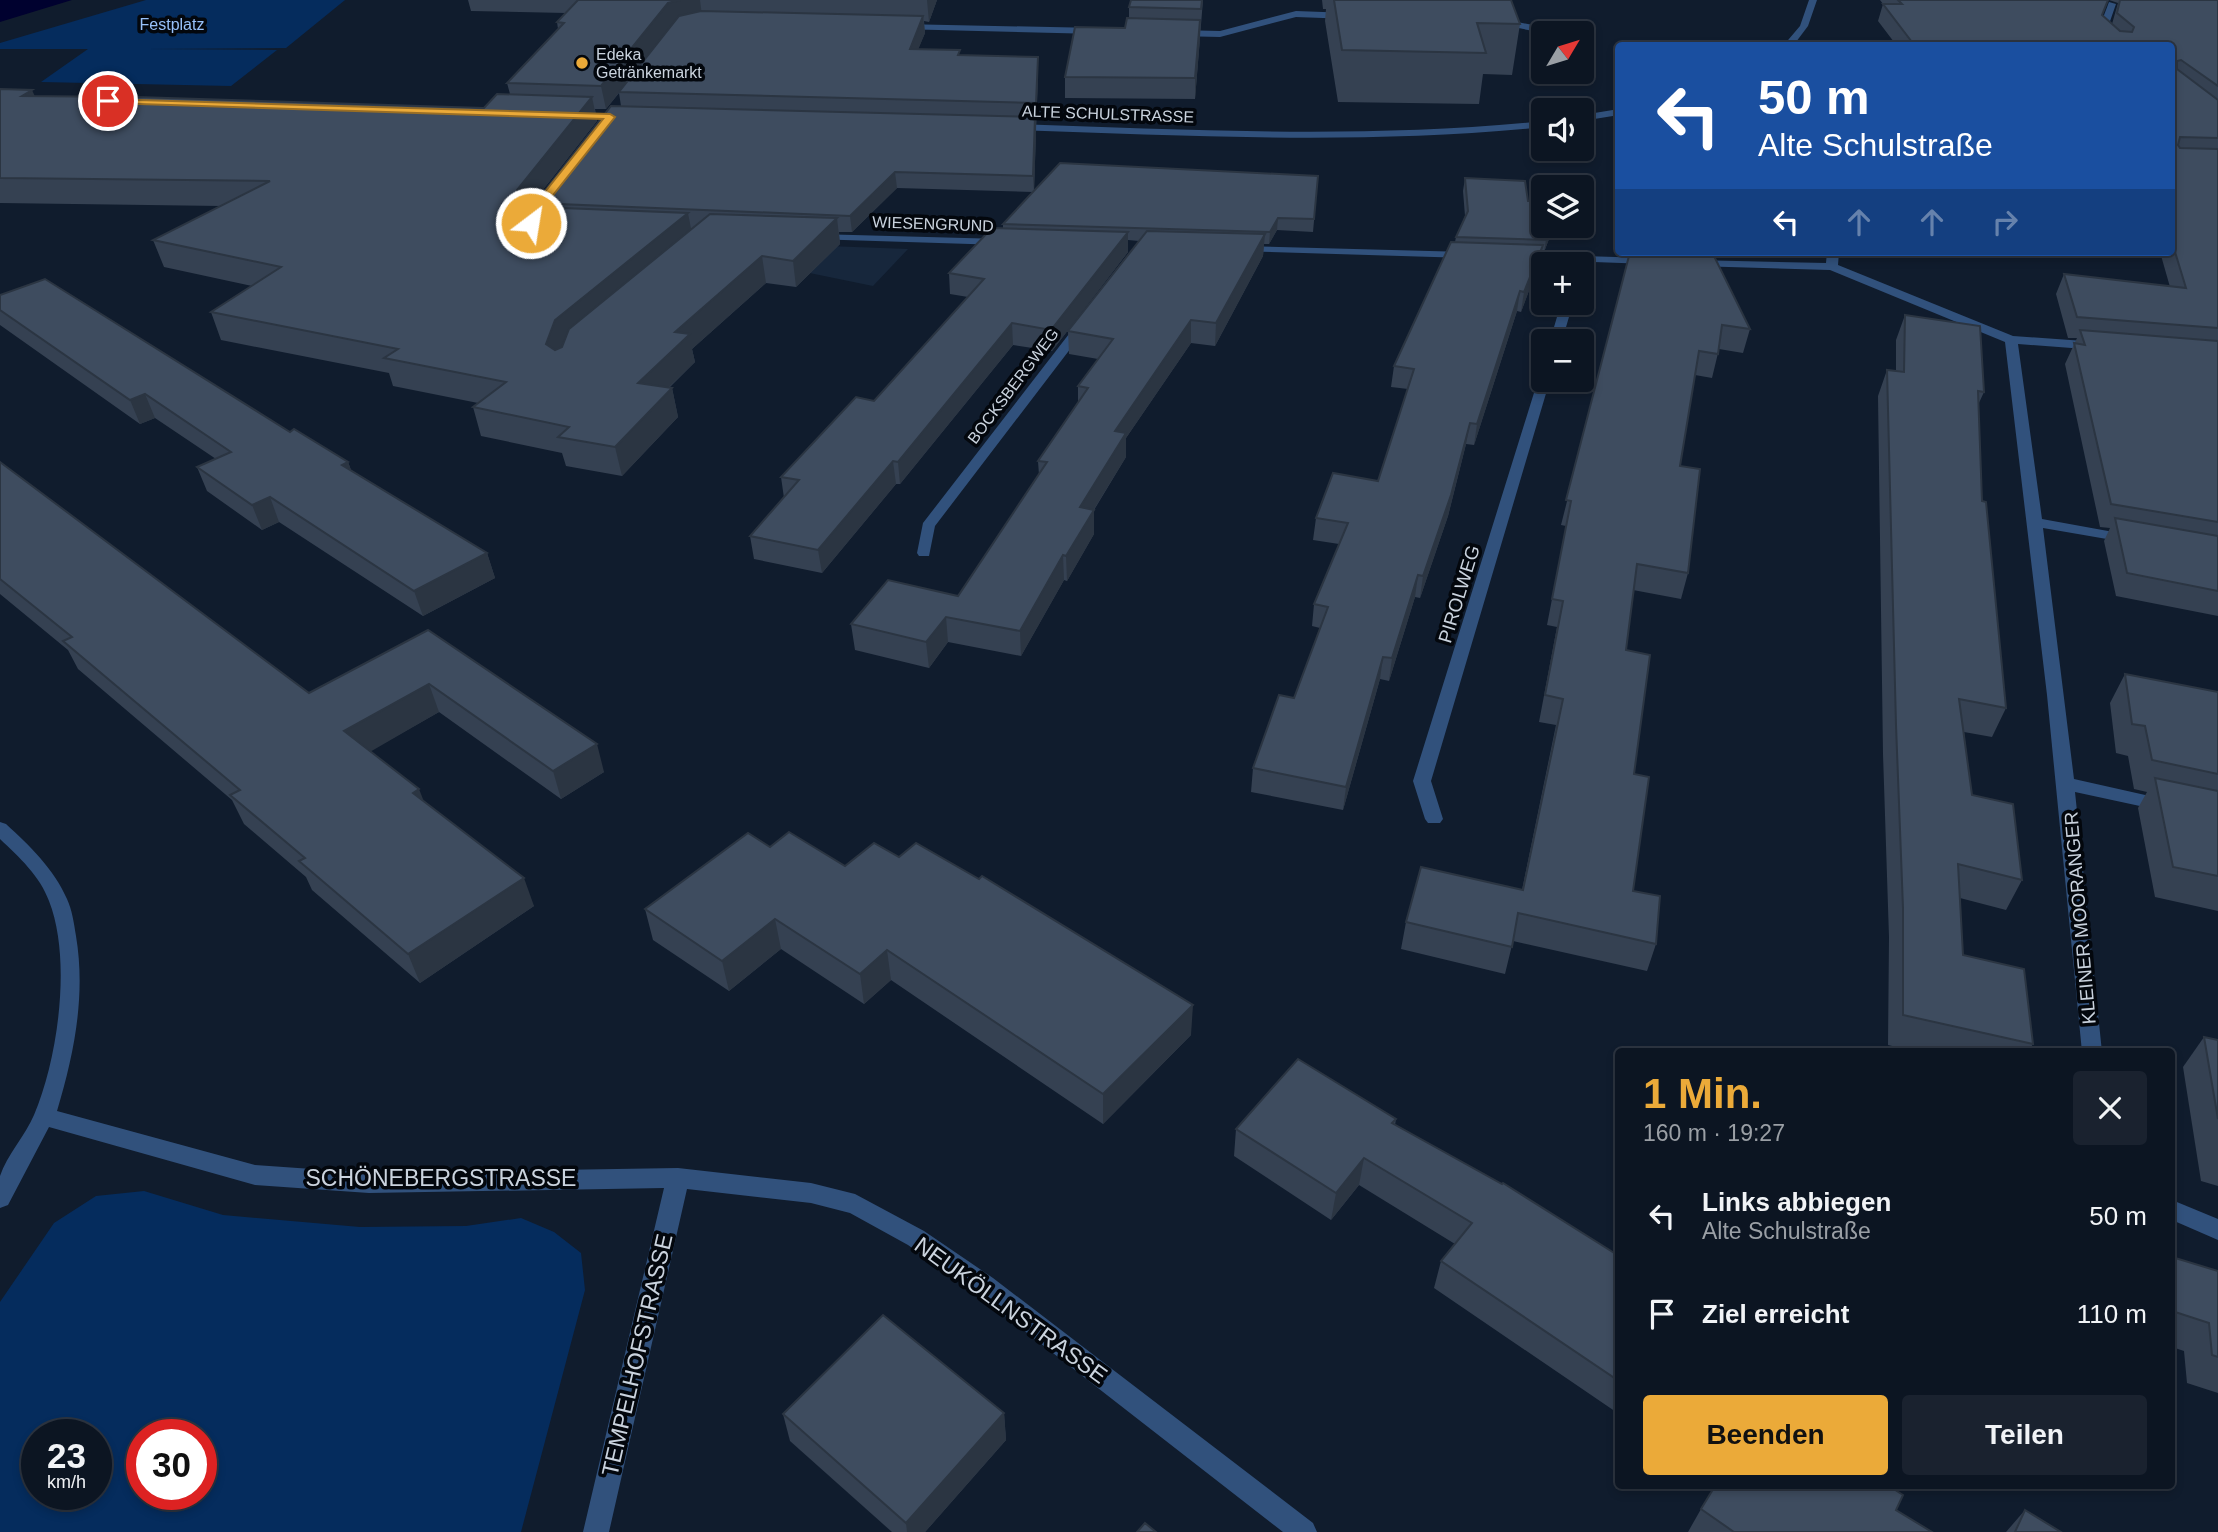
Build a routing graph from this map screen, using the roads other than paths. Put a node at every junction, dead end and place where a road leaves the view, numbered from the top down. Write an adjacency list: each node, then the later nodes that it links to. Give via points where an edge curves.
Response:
1 (1813, 0): 9 (street, via 1808,21)
2 (2112, 4): 10 (street, via 2102,31)
3 (1365, 16): 8 (street, via 1296,14 1220,34)
4 (1491, 20): 6 (street)
5 (895, 27): 7 (street)
6 (1531, 28)
7 (1112, 32)
8 (1166, 33)
9 (1792, 42)
10 (2116, 42)
11 (1615, 113): 12 (street)
12 (1594, 116)
13 (1531, 125): 14 (street, ALTE SCHULSTRASSE, via 1365,136)
14 (998, 126)
15 (807, 237): 16 (street, WIESENGRUND)
16 (1017, 242)
17 (1224, 248): 18 (street)
18 (1485, 256)
19 (1498, 256): 21 (street)
20 (1833, 256): 25 (street)
21 (1531, 258)
22 (1594, 262): 23 (street)
23 (1664, 262)
24 (1678, 262): 25 (street)
25 (1832, 267): 27 (street)
26 (1093, 311): 32 (street, BOCKSBERGWEG, via 928,526)
27 (2011, 340): 28 (street); 30 (street, KLEINER MOORANGER)
28 (2108, 347)
29 (1540, 392): 35 (street, PIROLWEG, via 1422,781)
30 (2037, 523): 31 (street); 33 (street, KLEINER MOORANGER)
31 (2140, 541)
32 (924, 553)
33 (2067, 784): 34 (street, KLEINER MOORANGER); 37 (street, KLEINER MOORANGER)
34 (2180, 808)
35 (1434, 818)
36 (0, 828): 38 (street, via 35,862 58,900 70,953 63,1059)
37 (2092, 1048)
38 (44, 1116): 39 (street, SCHÖNEBERGSTRASSE, via 255,1175 369,1183); 40 (street)
39 (678, 1178): 43 (street, TEMPELHOFSTRASSE); 44 (street, NEUKÖLLNSTRASSE, via 811,1193 855,1204 916,1238)
40 (0, 1198)
41 (2175, 1211): 42 (street)
42 (2218, 1230)
43 (596, 1532)
44 (1304, 1532)

